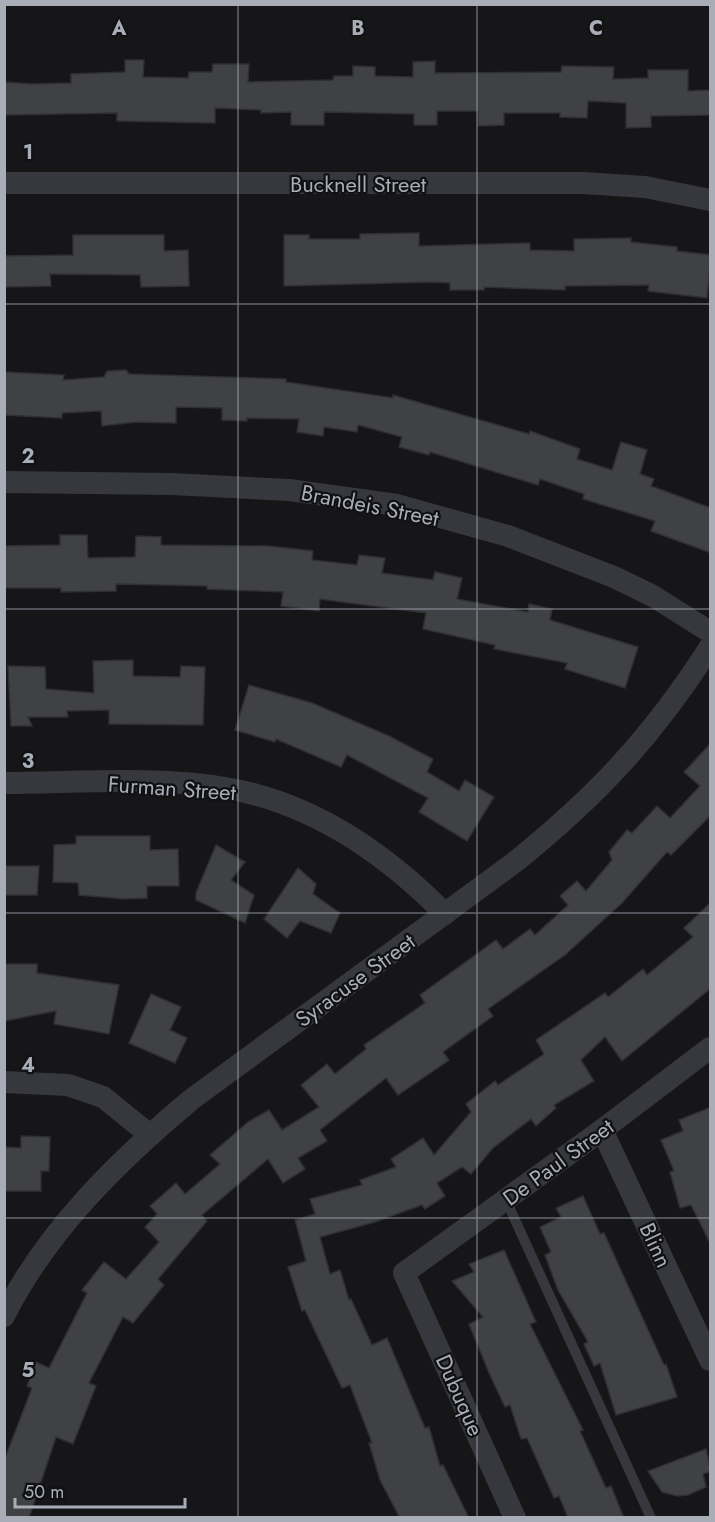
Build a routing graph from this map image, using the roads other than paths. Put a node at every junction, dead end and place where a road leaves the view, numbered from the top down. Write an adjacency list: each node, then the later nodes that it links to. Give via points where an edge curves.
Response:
1 (4, 183): 2 (street, Bucknell Street, via 583,183 645,187)
2 (711, 200)
3 (4, 482): 4 (street, Brandeis Street, via 289,490 397,506 508,536 614,577)
4 (711, 632)
5 (711, 647): 7 (street, Syracuse Street, via 674,703 622,765 565,822)
6 (4, 783): 7 (street, Furman Street, via 195,785 276,800 343,831 374,851)
7 (445, 914): 11 (street, Syracuse Street, via 192,1099)
8 (711, 1048): 10 (street, De Paul Street)
9 (4, 1082): 11 (street, via 68,1085 103,1097)
10 (602, 1130): 12 (street, De Paul Street); 15 (street, Blinn)
11 (150, 1135): 14 (street, Syracuse Street, via 92,1191 47,1248)
12 (506, 1200): 13 (street, De Paul Street); 17 (lane)
13 (404, 1273): 16 (street, Dubuque)
14 (4, 1316)
15 (711, 1360)
16 (515, 1518)
17 (651, 1518)

